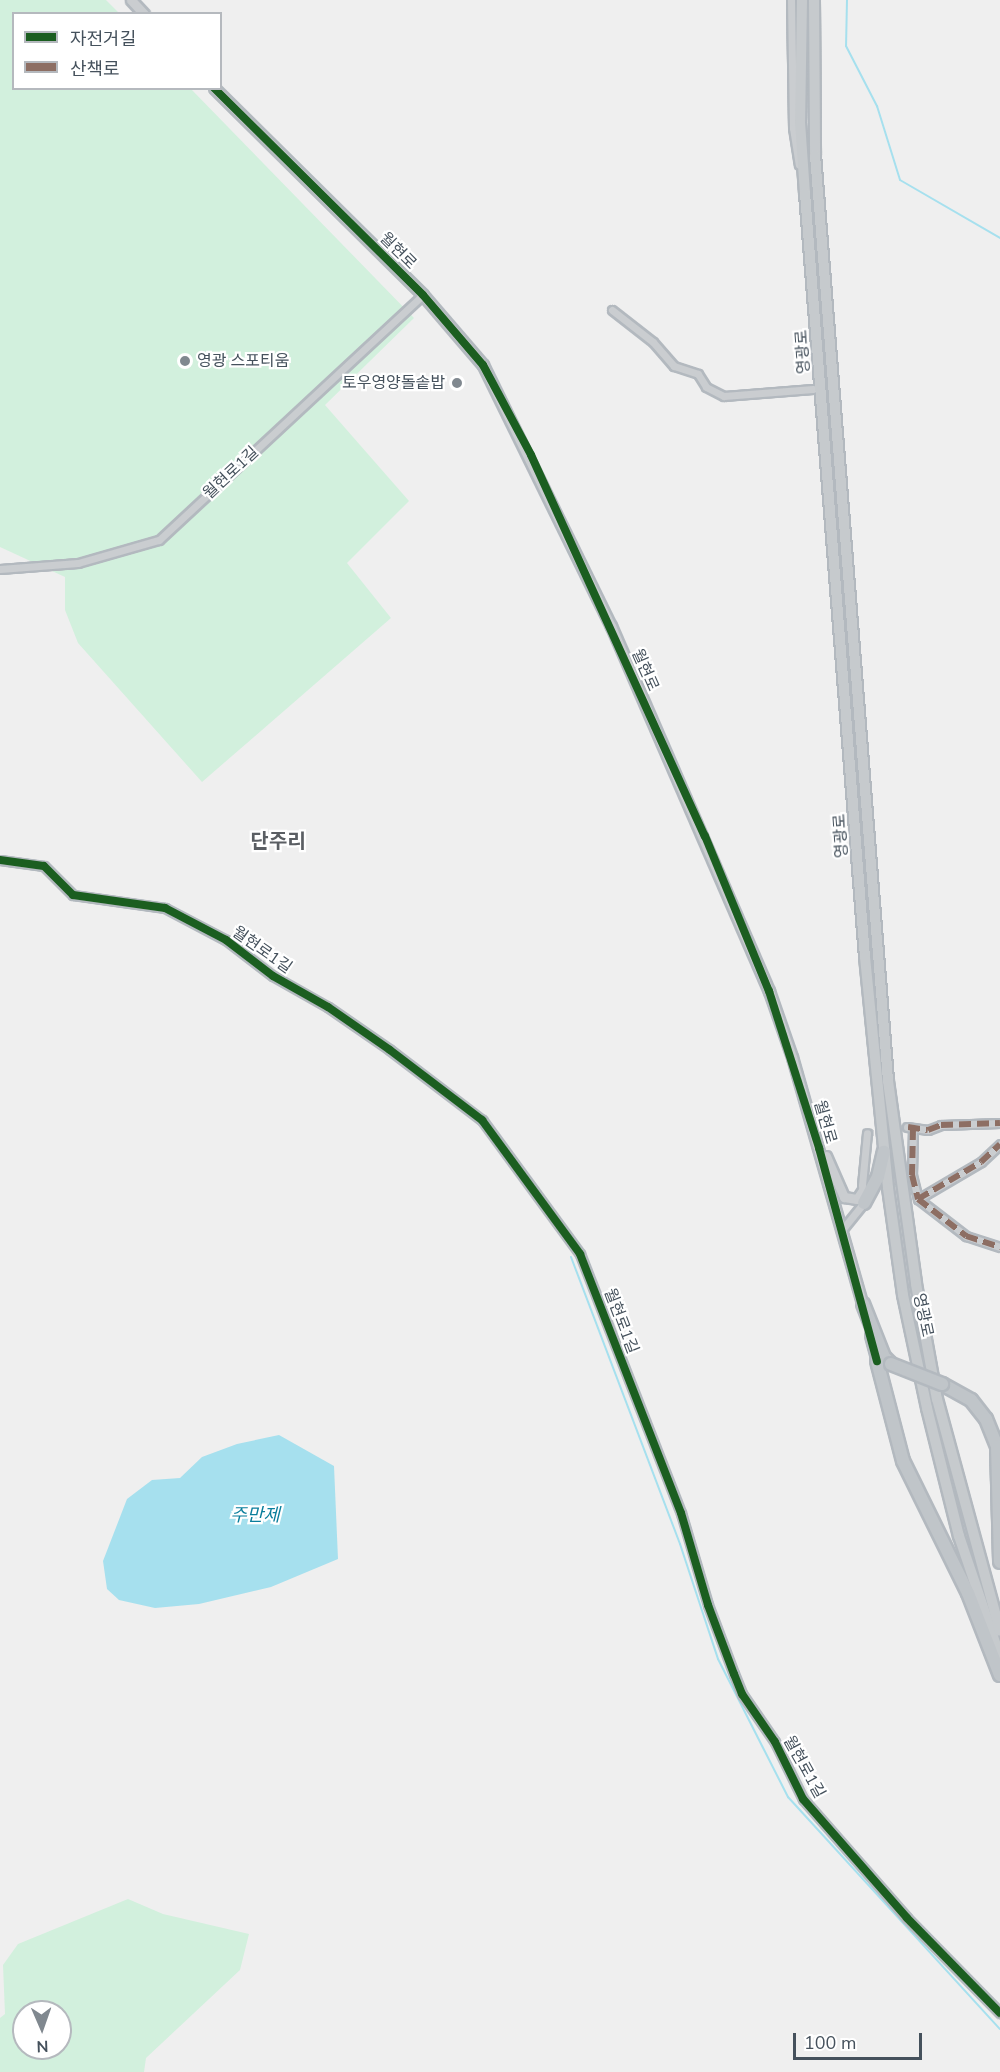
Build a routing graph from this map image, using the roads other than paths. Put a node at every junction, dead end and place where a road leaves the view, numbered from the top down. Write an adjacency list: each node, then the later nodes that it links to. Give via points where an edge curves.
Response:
1 (131, 0): 5 (street)
2 (791, 0): 7 (street, via 793,128)
3 (802, 0): 7 (main road, 영광로, via 800,122)
4 (814, 0): 25 (main road, 영광로, via 815,155 890,1093 916,1284 937,1399)
5 (142, 12)
6 (216, 90): 8 (street, 월현로)
7 (809, 229): 17 (main road, 영광로)
8 (423, 295): 11 (street, 월현로1길, via 159,540 78,564); 13 (street, 월현로, via 483,364 611,626 769,991)
9 (612, 309): 10 (street, via 653,342 674,366 698,374 706,387 724,396)
10 (813, 389)
11 (0, 569)
12 (0, 860): 28 (street, 월현로1길, via 44,866 73,895 165,908 226,940 273,976 328,1007 390,1050 482,1120 580,1254 681,1514 708,1605 742,1694 775,1742 803,1799 907,1918)
13 (811, 1120): 18 (street, via 844,1197); 20 (street, 월현로)
14 (1000, 1123): 19 (street, via 910,1128 912,1175)
15 (867, 1133): 18 (street)
16 (1000, 1144): 19 (street, via 981,1162)
17 (884, 1152): 18 (highway, via 878,1178); 26 (main road, 영광로, via 903,1295 927,1408 959,1536)
18 (864, 1196): 20 (street)
19 (918, 1199): 21 (street, via 966,1236)
20 (841, 1231): 22 (street, 월현로)
21 (1000, 1247)
22 (863, 1304): 23 (street, 월현로); 24 (highway, bridge, via 884,1357 891,1364 971,1400 986,1419 997,1446)
23 (877, 1361): 27 (highway, via 903,1461 968,1593)
24 (1000, 1562)
25 (1000, 1631)
26 (1000, 1657)
27 (1000, 1675)
28 (1000, 2013)

